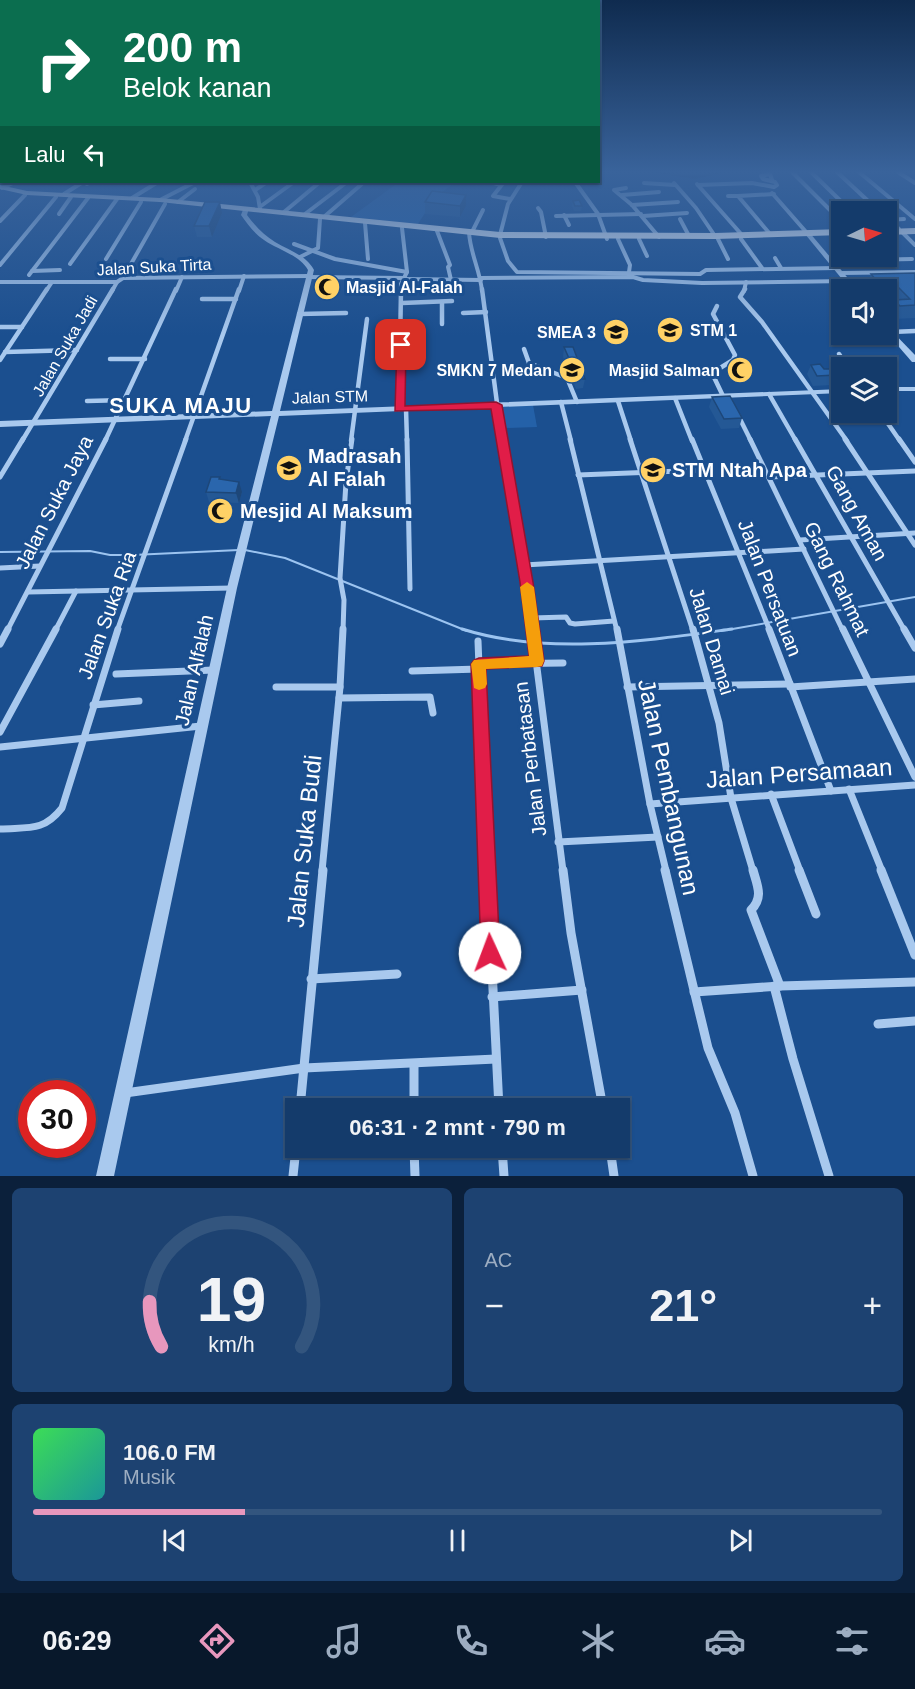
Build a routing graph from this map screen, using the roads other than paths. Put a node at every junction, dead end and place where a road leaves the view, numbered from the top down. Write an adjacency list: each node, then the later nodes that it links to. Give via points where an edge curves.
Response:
1 (35, 227): 52 (street)
2 (69, 227): 55 (street, via 31,273)
3 (97, 227): 51 (street)
4 (123, 227): 46 (street)
5 (150, 227): 64 (street)
6 (253, 227): 44 (street, via 263,238)
7 (321, 227): 42 (street, via 318,247)
8 (365, 227): 47 (street)
9 (394, 227): 21 (main road)
10 (406, 227): 26 (main road)
11 (473, 227): 27 (street)
12 (502, 227): 31 (street)
13 (544, 227): 33 (street)
14 (602, 227): 36 (street)
15 (651, 227): 34 (street)
16 (684, 227): 32 (street)
17 (709, 227): 38 (street)
18 (733, 227): 35 (street)
19 (764, 227): 28 (street)
20 (802, 227): 30 (street)
21 (402, 228): 25 (main road); 57 (street)
22 (897, 229): 23 (main road)
23 (900, 230): 24 (main road); 41 (street)
24 (915, 230)
25 (437, 231): 26 (main road); 68 (street, via 450,265)
26 (454, 232): 27 (main road)
27 (470, 233): 31 (main road); 66 (street, Jalan Perbatasan, via 470,250)
28 (770, 234): 30 (main road); 35 (main road)
29 (831, 234): 30 (main road)
30 (809, 235): 35 (main road); 56 (street)
31 (500, 236): 33 (main road); 36 (main road); 60 (street, via 508,260 517,272)
32 (689, 236): 34 (main road); 38 (main road)
33 (546, 237): 36 (main road)
34 (659, 237): 37 (main road)
35 (742, 237): 38 (main road); 53 (street)
36 (606, 238): 37 (main road)
37 (618, 238): 39 (main road); 60 (street, via 630,265)
38 (716, 238): 39 (main road); 48 (street)
39 (639, 239): 43 (street)
40 (294, 244): 42 (street)
41 (915, 245)
42 (312, 253): 44 (street); 57 (street, via 361,266)
43 (647, 256)
44 (300, 258): 63 (street, via 310,265)
45 (775, 258): 54 (street)
46 (106, 259)
47 (368, 259)
48 (728, 259)
49 (897, 259): 50 (street)
50 (912, 259)
51 (70, 264)
52 (0, 265)
53 (762, 268): 54 (street); 58 (street, via 706,270 700,274)
54 (781, 268): 56 (street)
55 (60, 270)
56 (839, 271): 59 (street); 67 (street)
57 (407, 272): 65 (street)
58 (641, 272): 60 (street); 69 (street)
59 (915, 272)
60 (628, 274): 66 (street, Jalan Suka Tirta); 69 (street)
61 (244, 276): 62 (street, Jalan Suka Tirta); 63 (street, Jalan Suka Tirta); 76 (street, Jalan Suka Ria)
62 (182, 277): 64 (street, Jalan Suka Tirta); 98 (street, Jalan Suka Jaya)
63 (309, 277): 65 (street, Jalan Suka Tirta); 84 (street, Jalan Alfalah)
64 (123, 278): 73 (street, Jalan Suka Tirta)
65 (404, 279): 68 (street, Jalan Suka Tirta); 79 (street)
66 (481, 279): 68 (street, Jalan Suka Tirta); 81 (street, Jalan Perbatasan)
67 (846, 279)
68 (451, 280)
69 (643, 280): 74 (street)
70 (831, 281): 74 (street)
71 (0, 282): 72 (street, Jalan Suka Tirta)
72 (52, 282): 73 (street, Jalan Suka Tirta); 88 (street)
73 (117, 282): 93 (street, Jalan Suka Jadi)
74 (746, 282): 104 (street, via 740,297 764,322)
75 (202, 299): 76 (street)
76 (236, 299): 117 (street, Jalan Suka Ria)
77 (452, 301): 78 (street)
78 (442, 302): 79 (street); 86 (street)
79 (402, 303): 114 (street)
80 (717, 306): 106 (street, Gang Rahmat, via 713,314 735,355 711,373)
81 (486, 312): 83 (street); 113 (street, Jalan Perbatasan)
82 (346, 313): 84 (street)
83 (463, 313)
84 (299, 314): 116 (street, Jalan Alfalah)
85 (367, 319): 115 (street, Jalan Suka Budi)
86 (442, 324)
87 (0, 327): 88 (street)
88 (22, 327): 94 (street)
89 (897, 330): 90 (street)
90 (915, 331)
91 (897, 339): 100 (street)
92 (524, 349): 112 (street, via 529,363 567,378)
93 (77, 350): 94 (street); 119 (street, Jalan Suka Jadi)
94 (5, 352): 99 (street)
95 (839, 354): 96 (street)
96 (841, 357)
97 (110, 359): 98 (street)
98 (145, 359): 108 (street, Jalan Suka Jaya)
99 (0, 360)
100 (915, 360)
101 (897, 389): 102 (street)
102 (915, 389)
103 (831, 391): 104 (street, Jalan STM)
104 (813, 392): 105 (street, Jalan STM); 128 (street)
105 (770, 394): 106 (street, Jalan STM); 129 (street, Gang Aman)
106 (726, 396): 107 (street, Jalan STM); 132 (street, Gang Rahmat)
107 (675, 398): 109 (street, Jalan STM); 125 (street, Jalan Persatuan)
108 (126, 400): 110 (street); 118 (street, Jalan Suka Jaya)
109 (618, 400): 112 (street, Jalan STM); 127 (street, Jalan Damai)
110 (87, 401)
111 (561, 402): 112 (street, Jalan STM); 113 (street, Jalan STM); 130 (street, Jalan Pembangunan)
112 (577, 402)
113 (496, 405): 114 (street, Jalan STM); 141 (street, Jalan Perbatasan)
114 (402, 409): 115 (street, Jalan STM); 146 (street)
115 (354, 411): 116 (street, Jalan STM); 165 (street, Jalan Suka Budi, via 340,578 344,600)
116 (276, 414): 117 (street, Jalan STM); 144 (street, Jalan Alfalah)
117 (193, 416): 118 (street, Jalan STM); 145 (street, Jalan Suka Ria)
118 (115, 420): 119 (street, Jalan STM); 142 (street, Jalan Suka Jaya)
119 (34, 423): 121 (street, Jalan STM); 124 (street, Jalan Suka Jadi)
120 (887, 423): 122 (street)
121 (0, 424)
122 (915, 462)
123 (0, 464): 124 (street)
124 (8, 464): 131 (street, Jalan Suka Jadi)
125 (706, 470): 127 (street); 138 (street, Jalan Persatuan)
126 (915, 471): 128 (street)
127 (640, 472): 130 (street); 139 (street, Jalan Damai)
128 (868, 472): 129 (street); 133 (street)
129 (816, 474): 132 (street); 134 (street, Gang Aman)
130 (578, 475): 140 (street, Jalan Pembangunan)
131 (0, 477)
132 (769, 477): 135 (street, Gang Rahmat)
133 (911, 534): 134 (street); 136 (street)
134 (851, 537): 135 (street); 153 (street, Gang Aman)
135 (800, 540): 137 (street, Gang Rahmat)
136 (915, 545)
137 (804, 549): 138 (street); 161 (street, Gang Rahmat)
138 (738, 553): 139 (street); 162 (street, Jalan Persatuan)
139 (669, 557): 140 (street); 163 (street, Jalan Damai)
140 (599, 560): 141 (street); 150 (street, Jalan Pembangunan)
141 (524, 565): 149 (street, Jalan Perbatasan)
142 (40, 566): 143 (street); 148 (street, Jalan Suka Jaya)
143 (0, 568)
144 (232, 588): 145 (street); 157 (street, Jalan Alfalah)
145 (131, 589): 147 (street); 169 (street, Jalan Suka Ria)
146 (410, 589)
147 (76, 591): 148 (street); 172 (street)
148 (28, 592): 152 (street, Jalan Suka Jaya)
149 (532, 618): 150 (street, via 566,617 575,624); 154 (street, Jalan Perbatasan)
150 (614, 621): 166 (street, Jalan Pembangunan)
151 (478, 641): 156 (street)
152 (0, 644)
153 (915, 648)
154 (537, 661): 155 (street); 156 (street); 184 (street, Jalan Perbatasan)
155 (563, 663)
156 (479, 666): 158 (street); 193 (street)
157 (214, 670): 159 (street); 171 (street, Jalan Alfalah)
158 (412, 671)
159 (116, 674)
160 (915, 679): 161 (street)
161 (869, 682): 162 (street); 175 (street, Gang Rahmat)
162 (790, 685): 163 (street); 178 (street, Jalan Persatuan)
163 (709, 686): 166 (street); 180 (street, Jalan Damai)
164 (276, 687): 165 (street)
165 (340, 687): 167 (street, Jalan Suka Budi)
166 (627, 687): 181 (street, Jalan Pembangunan)
167 (339, 698): 170 (street, via 430,697); 188 (street, Jalan Suka Budi)
168 (139, 700): 169 (street)
169 (93, 705): 173 (street, Jalan Suka Ria)
170 (433, 713)
171 (201, 726): 173 (street); 199 (street, Jalan Alfalah)
172 (0, 732)
173 (84, 738): 174 (street); 182 (street, Jalan Suka Ria, via 63,808 51,822)
174 (0, 747)
175 (915, 777)
176 (915, 785): 177 (street, Jalan Persamaan)
177 (849, 789): 178 (street, Jalan Persamaan); 186 (street)
178 (831, 791): 179 (street, Jalan Persamaan)
179 (771, 794): 180 (street, Jalan Persamaan); 185 (street)
180 (731, 798): 181 (street, Jalan Persamaan); 190 (street, Jalan Damai, via 760,894 751,910)
181 (650, 804): 183 (street, Jalan Pembangunan)
182 (0, 829)
183 (658, 837): 184 (street); 192 (street, Jalan Pembangunan)
184 (558, 842): 191 (street, Jalan Perbatasan)
185 (816, 914)
186 (915, 955)
187 (397, 974): 188 (street)
188 (311, 978): 198 (street, Jalan Suka Budi)
189 (915, 982): 190 (street)
190 (777, 986): 192 (street); 214 (street, via 792,1059)
191 (582, 990): 193 (street); 203 (street, Jalan Perbatasan)
192 (694, 992): 213 (street, Jalan Pembangunan, via 708,1048 735,1113)
193 (492, 997): 196 (street)
194 (915, 1021): 195 (street)
195 (878, 1024)
196 (496, 1059): 197 (street); 202 (street)
197 (414, 1065): 198 (street); 201 (street)
198 (304, 1068): 199 (street); 200 (street, Jalan Suka Budi)
199 (122, 1093): 208 (street, Jalan Alfalah)
200 (301, 1098)
201 (414, 1098)
202 (498, 1098)
203 (601, 1098)
204 (295, 1158): 209 (street)
205 (414, 1158): 210 (street)
206 (503, 1158): 211 (street)
207 (611, 1158): 212 (street)
208 (105, 1176)
209 (293, 1176)
210 (415, 1176)
211 (504, 1176)
212 (614, 1176)
213 (753, 1176)
214 (829, 1176)

